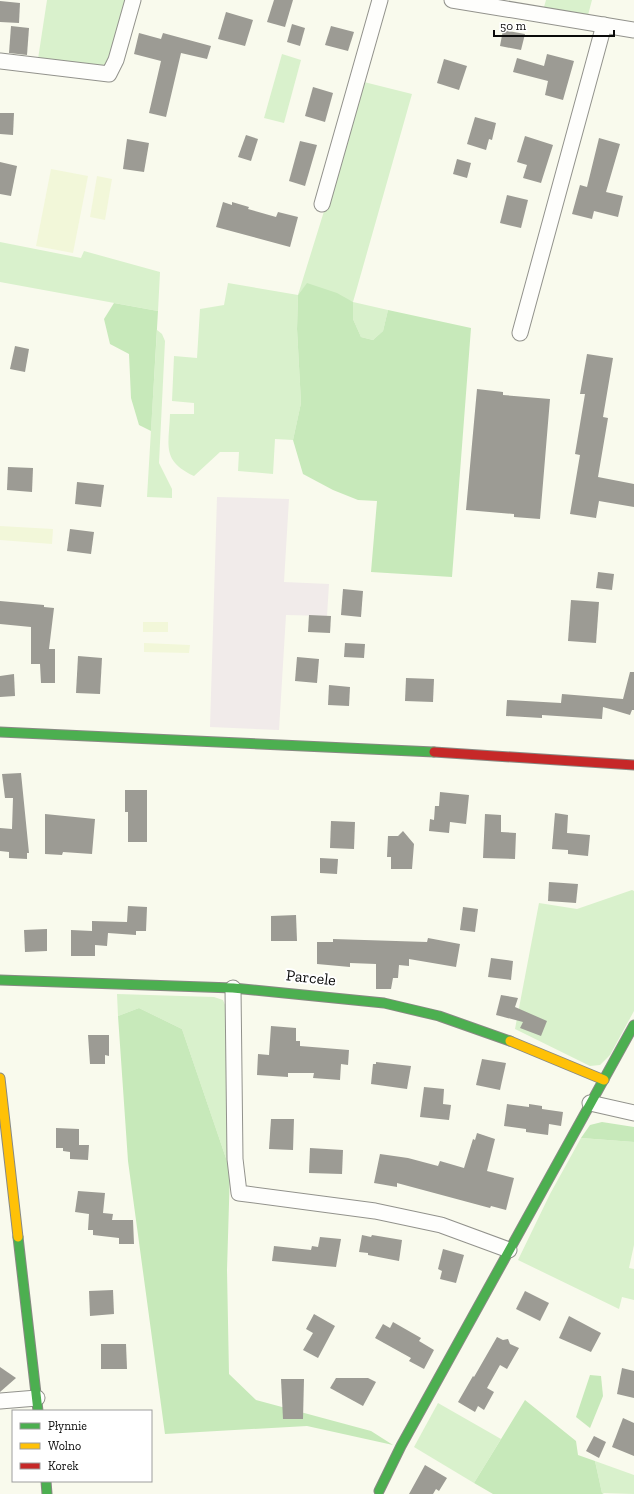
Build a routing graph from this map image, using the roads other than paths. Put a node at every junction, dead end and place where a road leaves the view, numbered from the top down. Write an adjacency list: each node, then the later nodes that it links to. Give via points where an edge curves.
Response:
1 (133, 0): 6 (street, via 116,60 109,74)
2 (380, 0): 7 (street)
3 (459, 1): 4 (street)
4 (604, 25): 5 (street); 8 (street)
5 (634, 30)
6 (0, 61)
7 (322, 204)
8 (520, 333)
9 (0, 732): 10 (street, via 501,756)
10 (634, 765)
11 (0, 980): 12 (street, Parcele)
12 (233, 988): 15 (street, Parcele, via 384,1003 439,1016 488,1032); 18 (street, via 235,1159 239,1193 374,1211 441,1225)
13 (634, 1025): 15 (street)
14 (0, 1078): 20 (street)
15 (604, 1080): 16 (street)
16 (590, 1103): 17 (street); 18 (street)
17 (634, 1113)
18 (509, 1250): 22 (street, via 401,1446)
19 (0, 1401): 20 (street)
20 (37, 1405)
21 (46, 1482): 23 (street)
22 (379, 1491)
23 (47, 1494)

